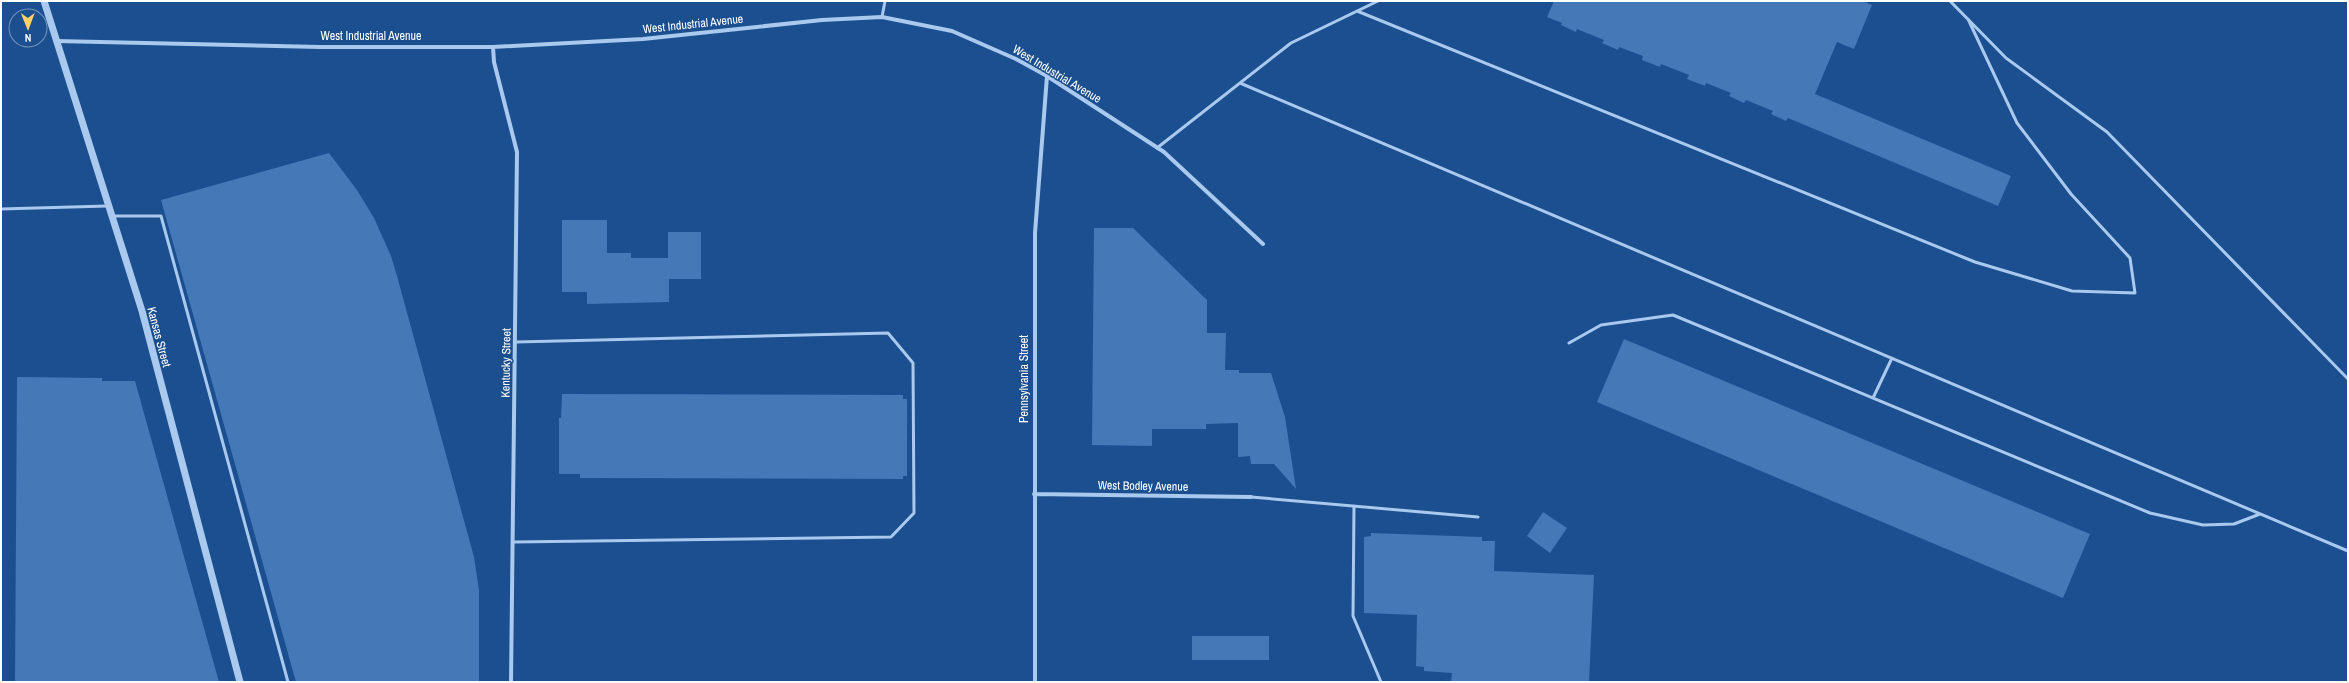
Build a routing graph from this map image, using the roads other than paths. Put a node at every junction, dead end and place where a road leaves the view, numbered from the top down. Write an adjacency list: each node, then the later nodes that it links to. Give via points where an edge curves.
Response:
1 (44, 1): 8 (street, Kansas Street)
2 (885, 1): 6 (lane)
3 (1378, 1): 5 (lane)
4 (1950, 1): 7 (lane)
5 (1357, 11): 7 (lane, via 1975,262 2072,291 2135,293 2130,258 2071,194 2017,123); 11 (lane, via 1291,43)
6 (882, 17): 9 (street, West Industrial Avenue, via 822,20 643,39); 10 (street, West Industrial Avenue, via 952,31 1016,59)
7 (1968, 19): 20 (lane, via 2006,58 2107,132)
8 (56, 41): 9 (street, West Industrial Avenue); 13 (street, Kansas Street)
9 (493, 46): 17 (street, Kentucky Street, via 494,62 518,152)
10 (1047, 76): 12 (street, West Industrial Avenue); 22 (street, Pennsylvania Street, via 1035,233)
11 (1240, 83): 12 (lane); 19 (lane)
12 (1157, 148): 16 (street, West Industrial Avenue)
13 (107, 206): 14 (lane); 15 (street, Kansas Street)
14 (1, 209)
15 (111, 216): 29 (street, Kansas Street, via 142,311); 30 (lane, via 161,216)
16 (1263, 244)
17 (516, 342): 27 (street, Kentucky Street); 27 (lane, via 888,333 913,363 914,513 891,537)
18 (1569, 343): 21 (lane, via 1601,325 1673,315)
19 (1892, 358): 21 (lane); 25 (lane)
20 (2348, 379)
21 (1873, 398): 25 (lane, via 2150,513 2203,525 2234,524)
22 (1034, 494): 23 (street, West Bodley Avenue); 32 (street, Pennsylvania Street)
23 (1251, 497): 24 (lane)
24 (1354, 506): 26 (lane); 33 (lane, via 1353,616)
25 (2260, 514): 28 (lane)
26 (1478, 517)
27 (514, 542): 31 (street, Kentucky Street)
28 (2348, 551)
29 (240, 682)
30 (288, 682)
31 (511, 682)
32 (1035, 682)
33 (1381, 682)

